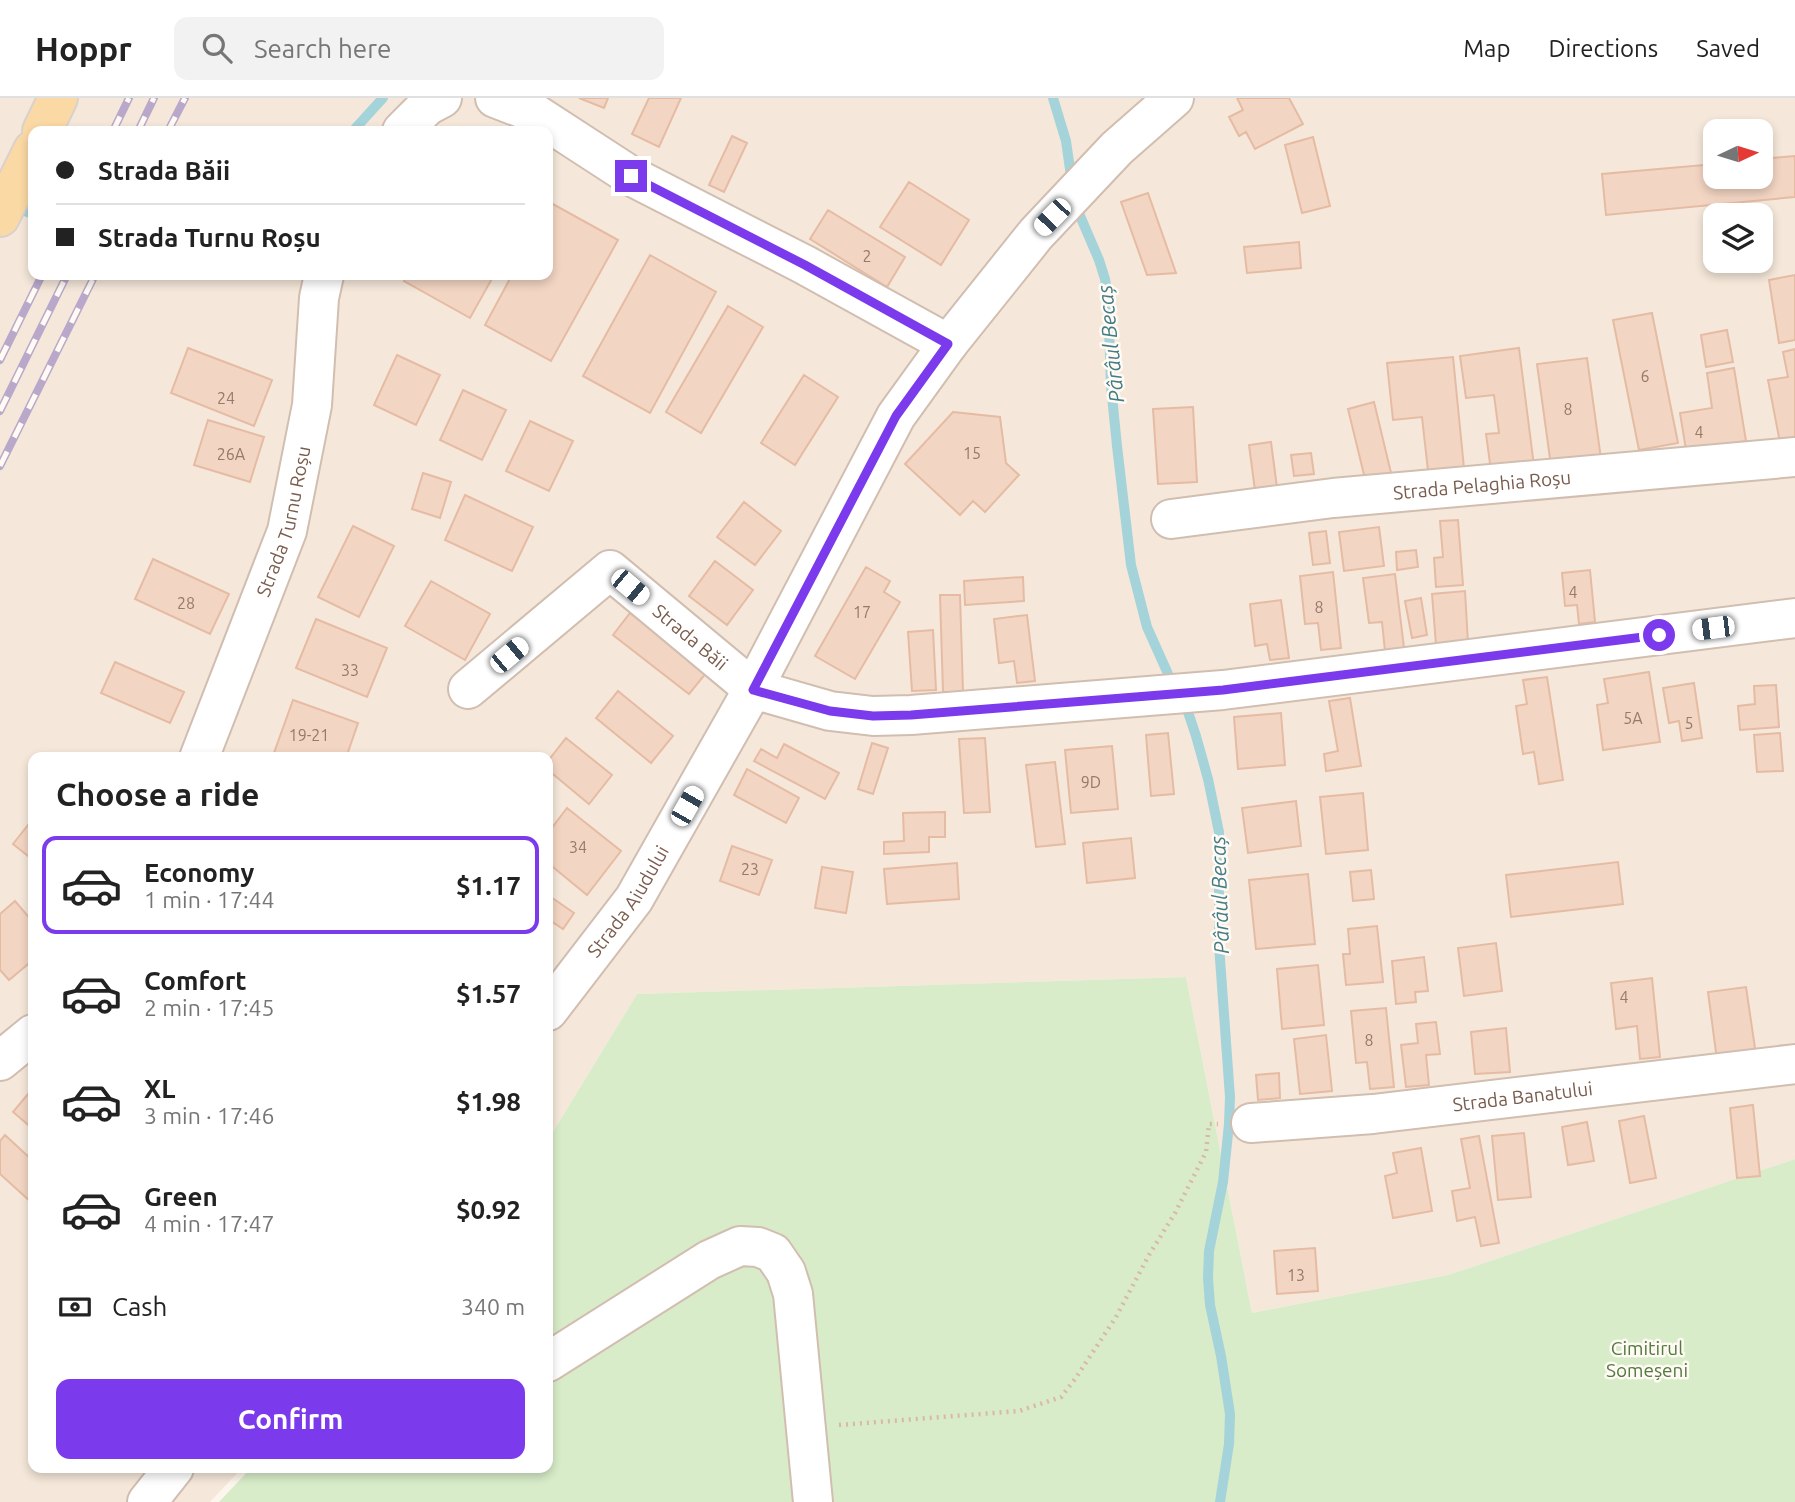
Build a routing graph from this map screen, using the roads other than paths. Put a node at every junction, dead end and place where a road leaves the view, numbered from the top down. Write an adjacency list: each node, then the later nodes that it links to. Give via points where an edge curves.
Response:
1 (58, 98): 5 (main road)
2 (442, 98): 6 (street)
3 (495, 98): 10 (street, via 534,113 631,176)
4 (1174, 98): 10 (street, Strada Aiudului, via 1118,148 1036,234)
5 (44, 126)
6 (407, 126)
7 (18, 169): 8 (main road)
8 (0, 217)
9 (323, 280): 16 (street, Strada Turnu Roșu, via 312,405 286,531)
10 (948, 344): 15 (street, Strada Aiudului, via 896,416)
11 (1795, 457): 12 (street, Strada Pelaghia Roșu, via 1332,498)
12 (1171, 519)
13 (1795, 618): 15 (street, Strada Băii, via 1223,690 911,715 830,711)
14 (468, 690): 15 (street, Strada Băii, via 610,570)
15 (753, 690): 17 (street, Strada Aiudului, via 634,899)
16 (201, 752)
17 (553, 1005)
18 (28, 1038): 19 (street)
19 (0, 1061)
20 (1795, 1063): 21 (street, Strada Banatului, via 1373,1114)
21 (1251, 1123)
22 (553, 1359): 25 (street, via 709,1259 740,1246 773,1253 793,1294)
23 (170, 1473): 24 (street)
24 (147, 1502)
25 (813, 1502)

